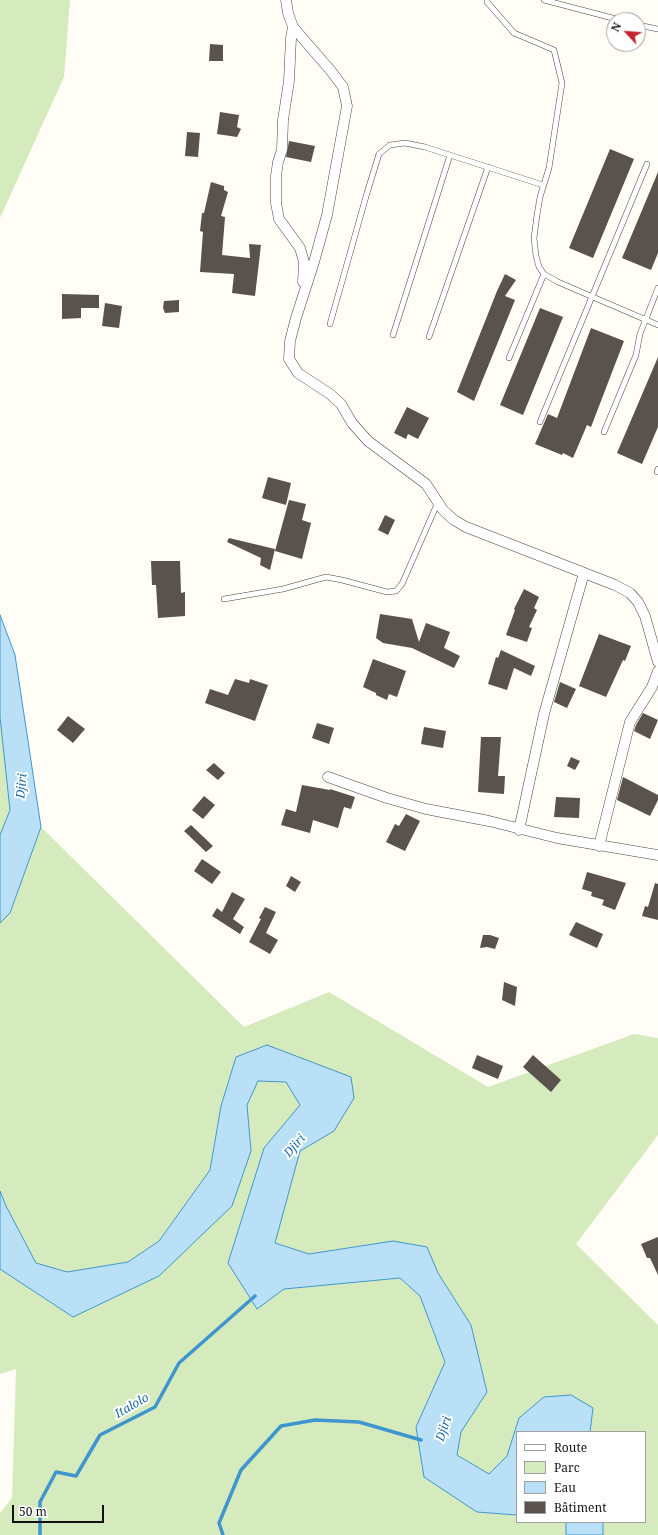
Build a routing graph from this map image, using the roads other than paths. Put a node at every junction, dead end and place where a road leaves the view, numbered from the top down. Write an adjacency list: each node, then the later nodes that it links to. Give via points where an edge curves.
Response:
1 (286, 0): 5 (street)
2 (487, 0): 11 (lane, via 514,33 554,50 562,83 549,168)
3 (544, 0): 4 (lane)
4 (606, 16)
5 (293, 27): 14 (street, via 282,150 276,176 276,203 279,219 300,248 304,262); 14 (street, via 343,87 347,106 327,215)
6 (646, 27): 7 (lane)
7 (658, 29)
8 (450, 155): 10 (lane); 17 (lane, via 405,143 390,145 379,154); 19 (lane)
9 (647, 164): 15 (lane)
10 (488, 167): 11 (lane); 20 (lane)
11 (543, 184): 12 (lane, via 534,238 539,267)
12 (544, 274): 15 (lane); 21 (lane)
13 (658, 288): 16 (lane)
14 (303, 292): 24 (street, via 290,341 289,358 298,373 341,404 352,423 368,441 426,484)
15 (591, 296): 16 (lane); 22 (lane)
16 (645, 319): 18 (lane); 23 (lane, via 636,355)
17 (330, 324)
18 (658, 325)
19 (393, 335)
20 (429, 337)
21 (509, 358)
22 (540, 422)
23 (604, 432)
24 (438, 502): 25 (street, via 454,520 466,527); 26 (lane, via 402,584 396,591 387,592 326,577 283,589)
25 (584, 573): 27 (street, via 630,593 638,602 645,616); 30 (street, via 544,714)
26 (224, 599)
27 (658, 662)
28 (658, 671): 31 (street, via 652,687 630,722)
29 (328, 777): 30 (street, via 426,809 489,821)
30 (519, 830): 31 (street)
31 (599, 846): 32 (street)
32 (658, 855)

